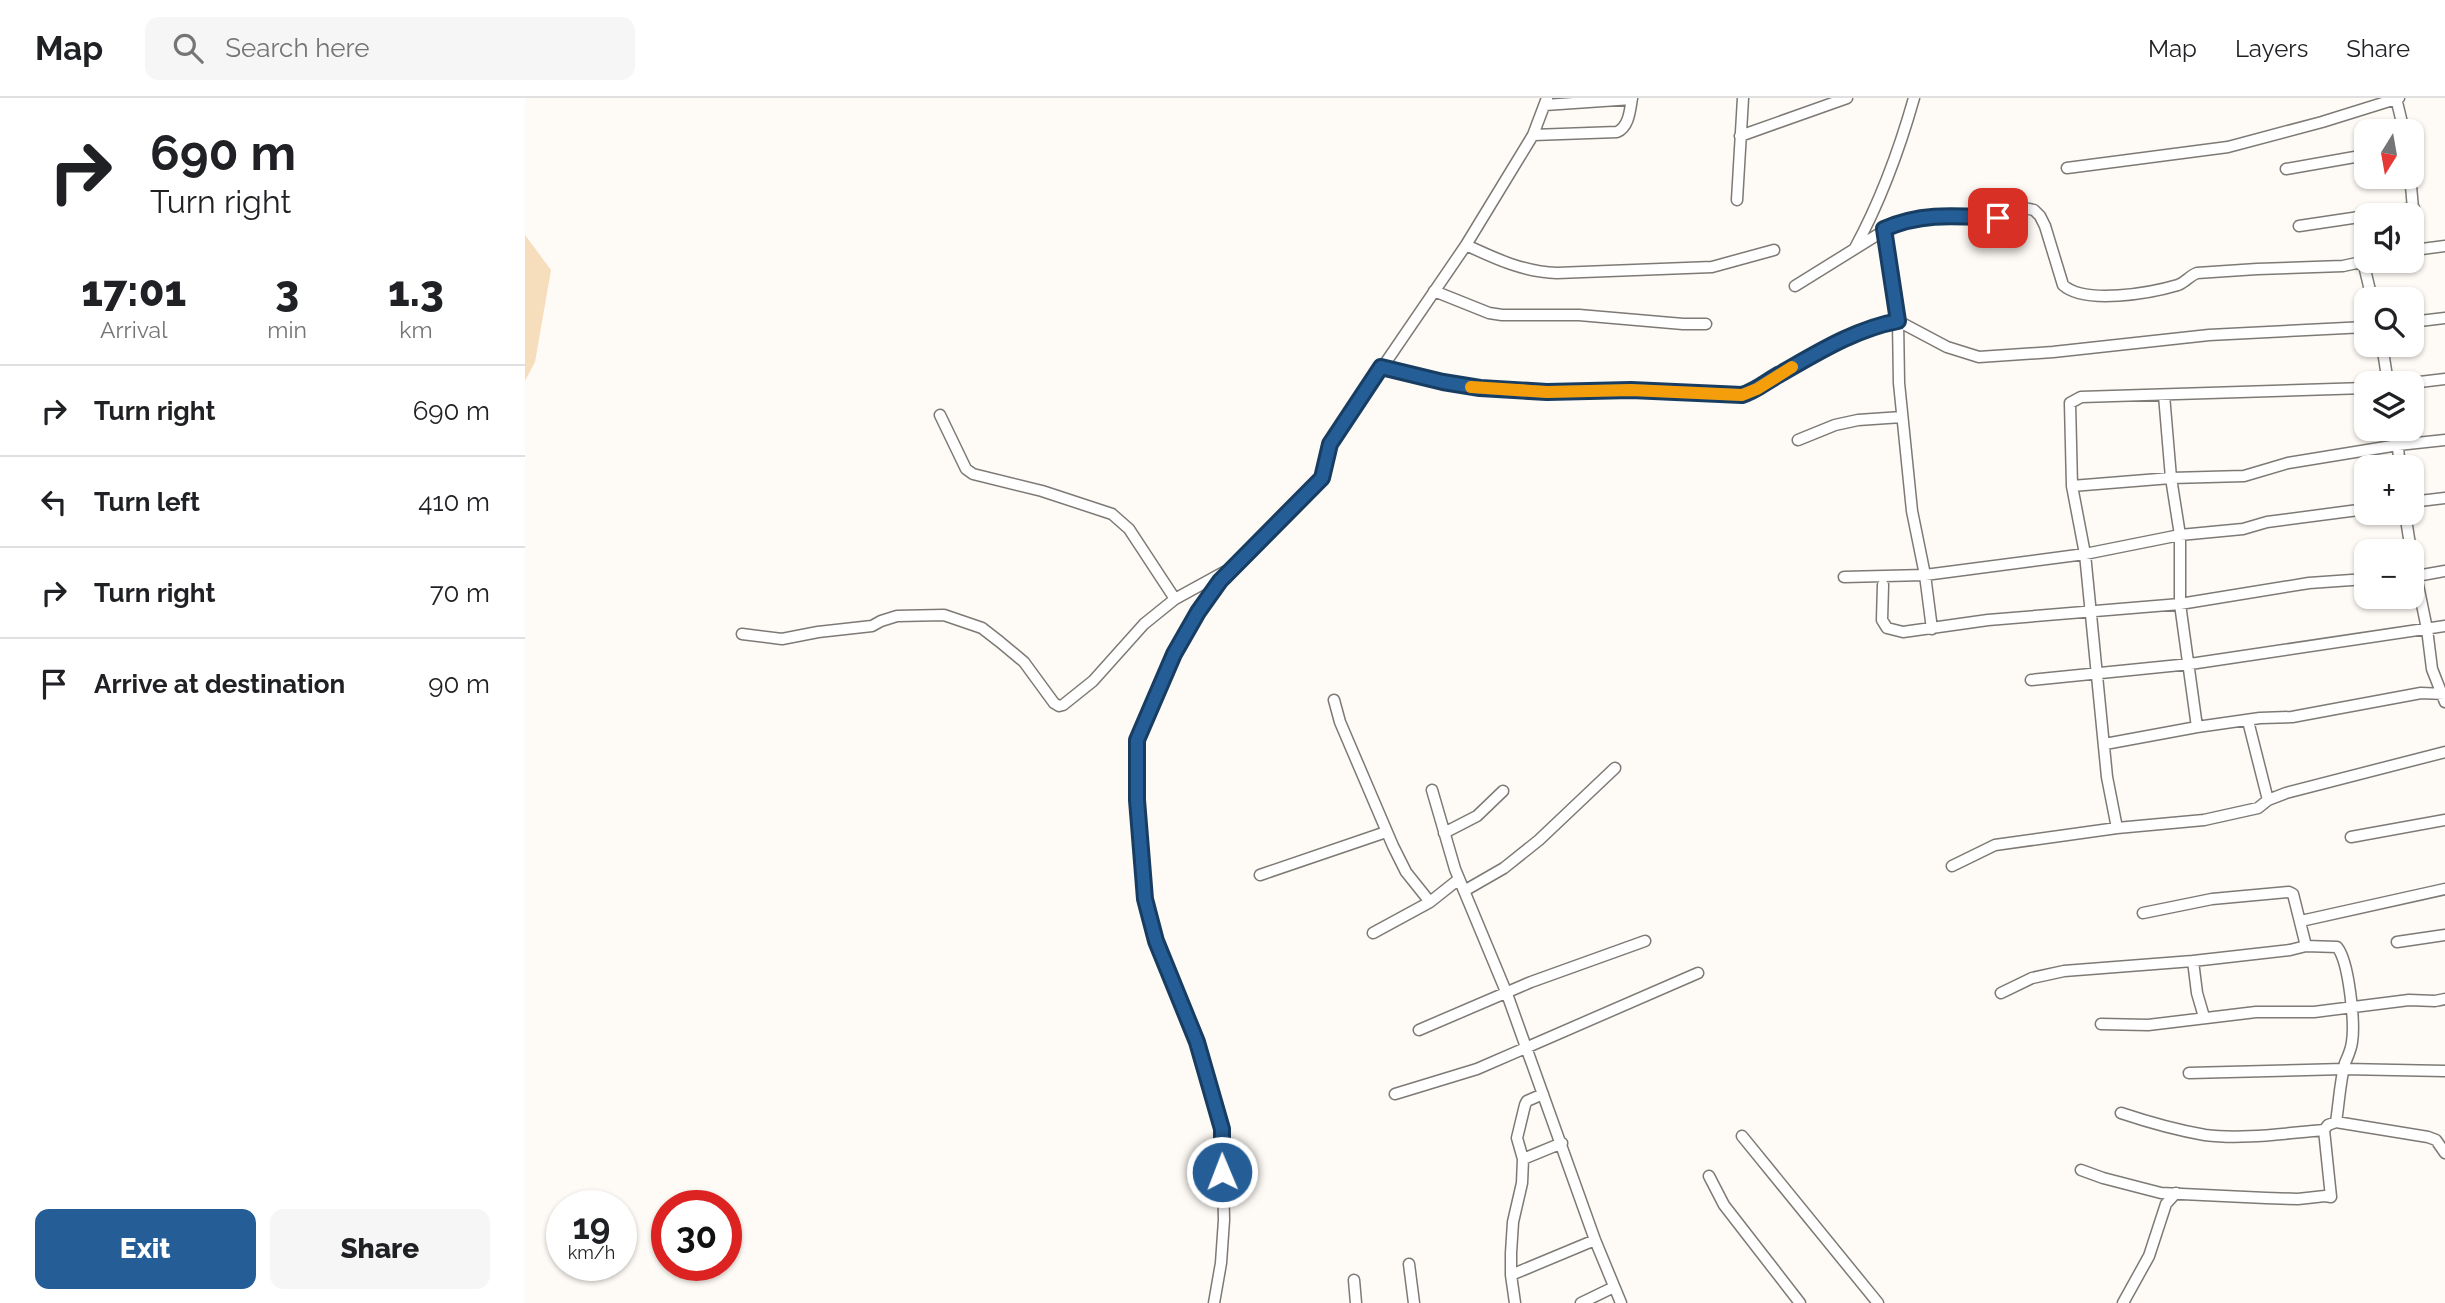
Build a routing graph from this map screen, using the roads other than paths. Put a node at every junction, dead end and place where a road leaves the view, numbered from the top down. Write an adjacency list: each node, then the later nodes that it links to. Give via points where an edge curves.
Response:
1 (1743, 98): 9 (street)
2 (1847, 98): 9 (street)
3 (1914, 98): 19 (street, via 1901,146)
4 (2397, 98): 7 (street); 11 (street, via 2228,147)
5 (1632, 99): 6 (street); 8 (street, via 1623,130)
6 (1546, 101): 8 (street)
7 (2401, 119)
8 (1533, 135): 17 (street)
9 (1740, 136): 13 (street)
10 (2354, 157): 12 (street)
11 (2067, 168)
12 (2286, 169)
13 (1737, 200)
14 (2354, 217): 15 (street)
15 (2299, 226)
16 (1884, 229): 19 (street); 22 (street, via 1910,218 1998,218 2024,208 2034,210 2045,226 2063,285 2103,295 2129,296 2182,284 2197,274); 26 (street)
17 (1466, 245): 21 (street, via 1521,268 1557,273 1712,267); 24 (street)
18 (2445, 246): 20 (street)
19 (1854, 249): 23 (street)
20 (2424, 249)
21 (1774, 250)
22 (2354, 263)
23 (1795, 286)
24 (1434, 291): 28 (street, via 1501,315); 30 (street)
25 (2445, 318): 27 (street)
26 (1898, 321): 29 (street, via 1947,347 1979,357 2209,335); 30 (street, via 1854,334 1742,395 1480,388); 36 (street)
27 (2424, 321)
28 (1706, 324)
29 (2354, 328)
30 (1381, 367): 49 (street, via 1330,444 1322,478)
31 (2445, 379): 32 (street)
32 (2424, 381)
33 (2354, 388): 34 (street)
34 (2164, 395): 42 (street); 43 (street, via 2081,397 2070,402)
35 (940, 415): 56 (street, via 966,469 973,474 1112,514 1129,529)
36 (1902, 417): 37 (street, via 1858,420); 51 (street, via 1912,511)
37 (1798, 440)
38 (2445, 440): 40 (street)
39 (2398, 441): 40 (street)
40 (2398, 445): 41 (street); 42 (street, via 2288,463 2244,476)
41 (2399, 455)
42 (2171, 478): 43 (street); 47 (street)
43 (2072, 486): 48 (street)
44 (2445, 498): 45 (street)
45 (2424, 500)
46 (2354, 511): 47 (street)
47 (2179, 535): 48 (street); 57 (street)
48 (2085, 554): 51 (street); 59 (street)
49 (1236, 566): 56 (street); 125 (street, via 1198,612 1174,654 1141,729 1136,756 1150,923 1197,1042 1222,1129 1224,1220)
50 (2445, 571): 52 (street)
51 (1925, 575): 53 (street); 61 (street)
52 (2424, 575)
53 (1844, 577)
54 (2354, 580): 57 (street)
55 (1883, 585): 61 (street, via 1882,620 1887,628 1903,632)
56 (1175, 599): 63 (street, via 1144,625 1093,681 1059,706 1024,662 1000,642 982,628 944,615 897,615 872,626 782,639)
57 (2180, 604): 59 (street); 64 (street)
58 (2422, 609): 62 (street)
59 (2089, 611): 61 (street); 65 (street)
60 (2445, 626): 62 (street)
61 (1931, 629)
62 (2427, 629): 64 (street); 67 (street, via 2432,669)
63 (742, 634)
64 (2190, 664): 65 (street); 70 (street)
65 (2098, 674): 66 (street); 71 (street)
66 (2031, 680)
67 (2444, 697): 69 (street, via 2421,693)
68 (1333, 700): 79 (street)
69 (2248, 721): 70 (street); 76 (street)
70 (2197, 727): 71 (street)
71 (2105, 744): 78 (street)
72 (2445, 751): 76 (street)
73 (1615, 768): 86 (street, via 1539,840)
74 (1432, 790): 80 (street)
75 (1503, 791): 80 (street, via 1477,816)
76 (2268, 800): 78 (street, via 2258,808 2204,820)
77 (2445, 820): 81 (street)
78 (2117, 828): 82 (street, via 1995,845)
79 (1386, 832): 83 (street); 87 (street, via 1406,872)
80 (1444, 833): 84 (street)
81 (2351, 837)
82 (1952, 866)
83 (1260, 875)
84 (1459, 879): 86 (street); 87 (street)
85 (2445, 889): 89 (street)
86 (1464, 891): 98 (street)
87 (1430, 902): 90 (street)
88 (2143, 913): 89 (street, via 2212,899 2289,892)
89 (2301, 921): 94 (street)
90 (1373, 933)
91 (2445, 935): 93 (street)
92 (1645, 941): 98 (street)
93 (2397, 942)
94 (2306, 946): 95 (street); 100 (street, via 2339,950)
95 (2193, 961): 97 (street, via 2064,971 2032,978); 101 (street)
96 (1698, 973): 104 (street)
97 (2001, 993)
98 (1507, 994): 103 (street); 104 (street)
99 (2445, 999): 100 (street)
100 (2352, 1007): 101 (street); 105 (street, via 2353,1041)
101 (2204, 1017): 102 (street, via 2147,1025)
102 (2101, 1024)
103 (1419, 1030)
104 (1527, 1049): 108 (street); 109 (street)
105 (2344, 1069): 106 (street); 107 (street); 111 (street)
106 (2445, 1071)
107 (2189, 1073)
108 (1395, 1094)
109 (1543, 1094): 114 (street); 116 (street, via 1527,1101 1523,1110 1517,1142)
110 (2121, 1113): 112 (street, via 2205,1135)
111 (2336, 1122): 112 (street); 115 (street, via 2428,1137)
112 (2324, 1130): 119 (street, via 2331,1197)
113 (1741, 1136): 132 (street)
114 (1562, 1143): 116 (street); 120 (street)
115 (2445, 1153)
116 (1523, 1159): 122 (street)
117 (2081, 1170): 119 (street, via 2144,1190)
118 (1709, 1176): 131 (street, via 1724,1205)
119 (2176, 1193): 133 (street, via 2166,1205 2149,1256)
120 (1595, 1240): 122 (street); 124 (street)
121 (1409, 1264): 127 (street)
122 (1511, 1275): 128 (street)
123 (1354, 1280): 126 (street)
124 (1614, 1287): 129 (street); 130 (street)
125 (1214, 1303)
126 (1356, 1303)
127 (1415, 1303)
128 (1515, 1303)
129 (1581, 1303)
130 (1621, 1303)
131 (1800, 1303)
132 (1878, 1303)
133 (2123, 1303)

